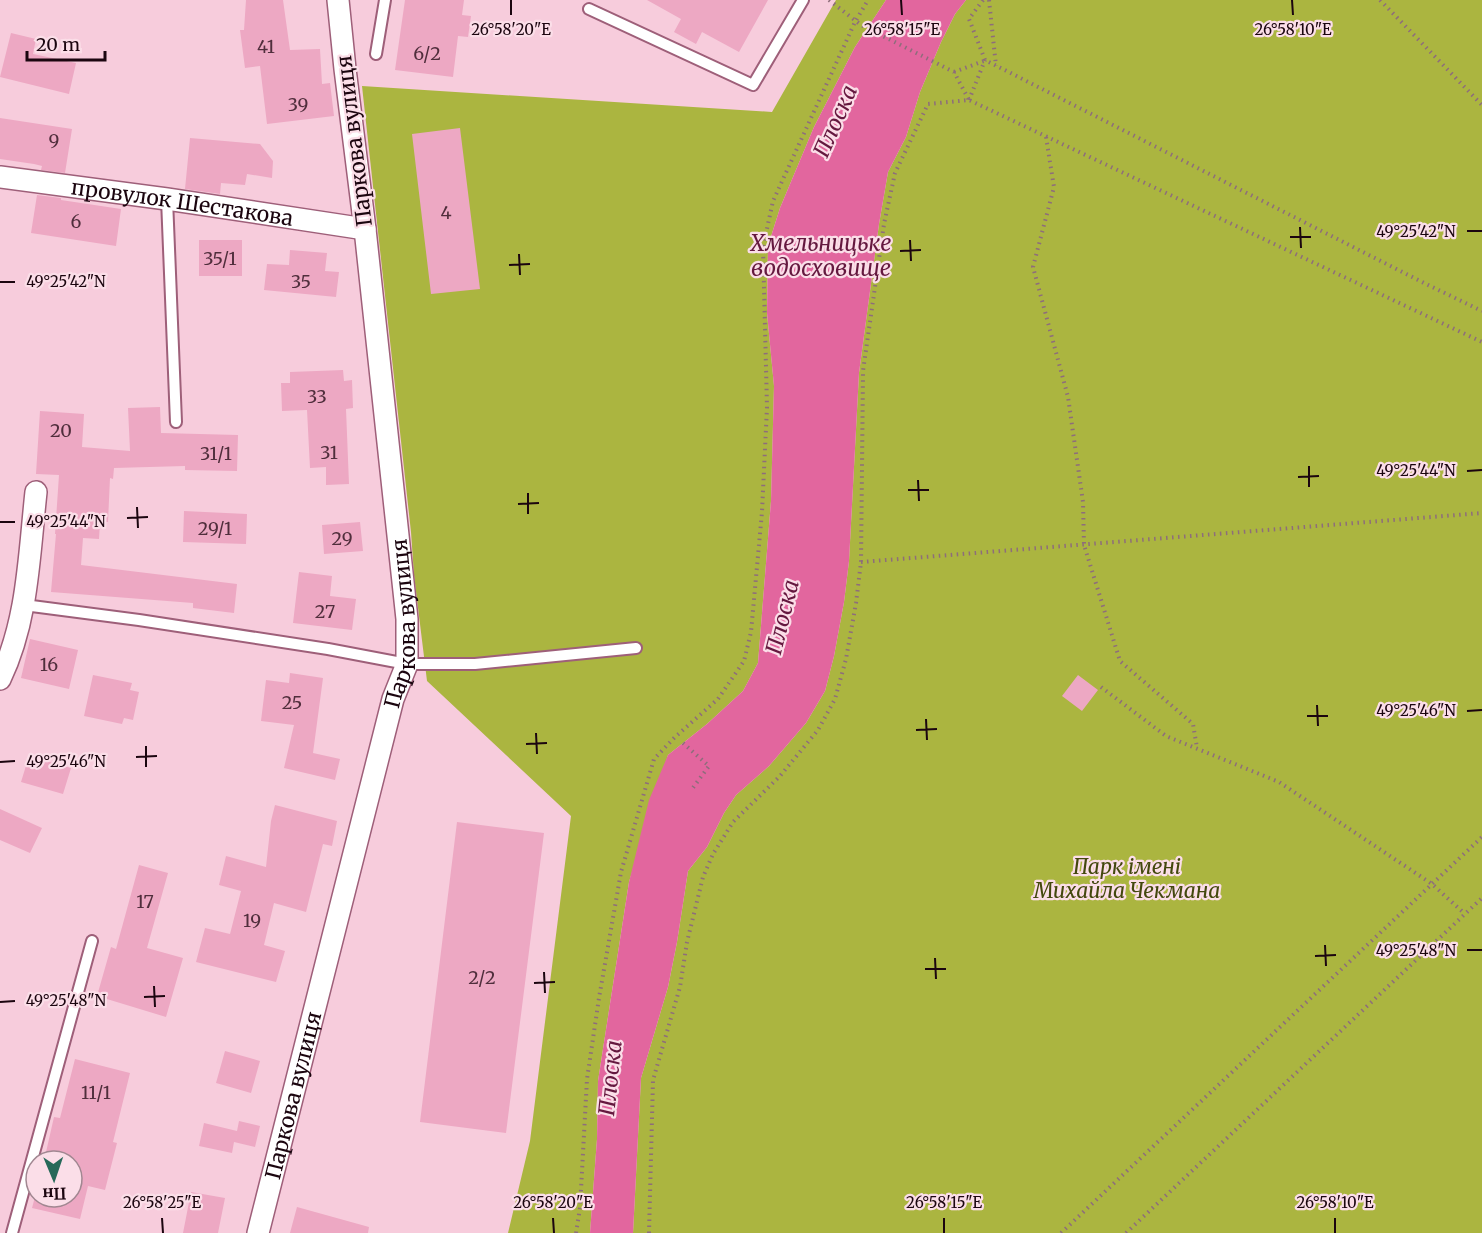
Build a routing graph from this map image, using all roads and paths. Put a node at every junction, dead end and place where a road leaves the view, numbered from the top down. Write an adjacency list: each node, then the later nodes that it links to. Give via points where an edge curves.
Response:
1 (338, 0): 20 (street, Паркова вулиця)
2 (385, 0): 11 (lane)
3 (803, 0): 9 (lane, via 753,85)
4 (829, 0): 10 (path)
5 (868, 0): 10 (path)
6 (983, 0): 12 (path, via 969,19)
7 (989, 0): 13 (path)
8 (1380, 0): 16 (path)
9 (589, 9)
10 (855, 22): 14 (path); 43 (path, via 773,201 763,248 767,407 751,632 744,661 718,699 654,759 624,860 587,1079)
11 (376, 54)
12 (985, 60): 13 (path); 14 (path); 15 (path)
13 (996, 66): 21 (path)
14 (954, 72): 15 (path)
15 (969, 100): 17 (path); 27 (path, via 928,104 895,173 863,371)
16 (1482, 105)
17 (1046, 137): 22 (path); 26 (path, via 1054,187 1033,267 1068,397 1083,502)
18 (0, 177): 19 (street, провулок Шестакова)
19 (167, 199): 20 (street, провулок Шестакова); 23 (lane)
20 (365, 230): 30 (street, Паркова вулиця, via 407,619)
21 (1482, 311)
22 (1482, 342)
23 (176, 422)
24 (36, 492): 28 (street)
25 (1482, 513): 26 (path)
26 (1084, 545): 27 (path); 34 (path, via 1120,661 1193,724)
27 (861, 562): 44 (path, via 846,659 835,699 818,730 780,776 733,822 703,876 680,987 653,1080)
28 (24, 605): 30 (lane); 31 (street)
29 (636, 648): 30 (lane, via 475,664)
30 (407, 664): 42 (street, Паркова вулиця, via 393,699)
31 (0, 679)
32 (1101, 687): 34 (path, via 1166,736)
33 (683, 743): 35 (path, via 709,766)
34 (1197, 748): 37 (path, via 1279,782)
35 (692, 789)
36 (1482, 837): 37 (path)
37 (1432, 884): 39 (path); 45 (path)
38 (1482, 898): 39 (path)
39 (1465, 914): 46 (path)
40 (92, 941): 41 (lane)
41 (12, 1233)
42 (258, 1233)
43 (576, 1233)
44 (649, 1233)
45 (1061, 1233)
46 (1126, 1233)

